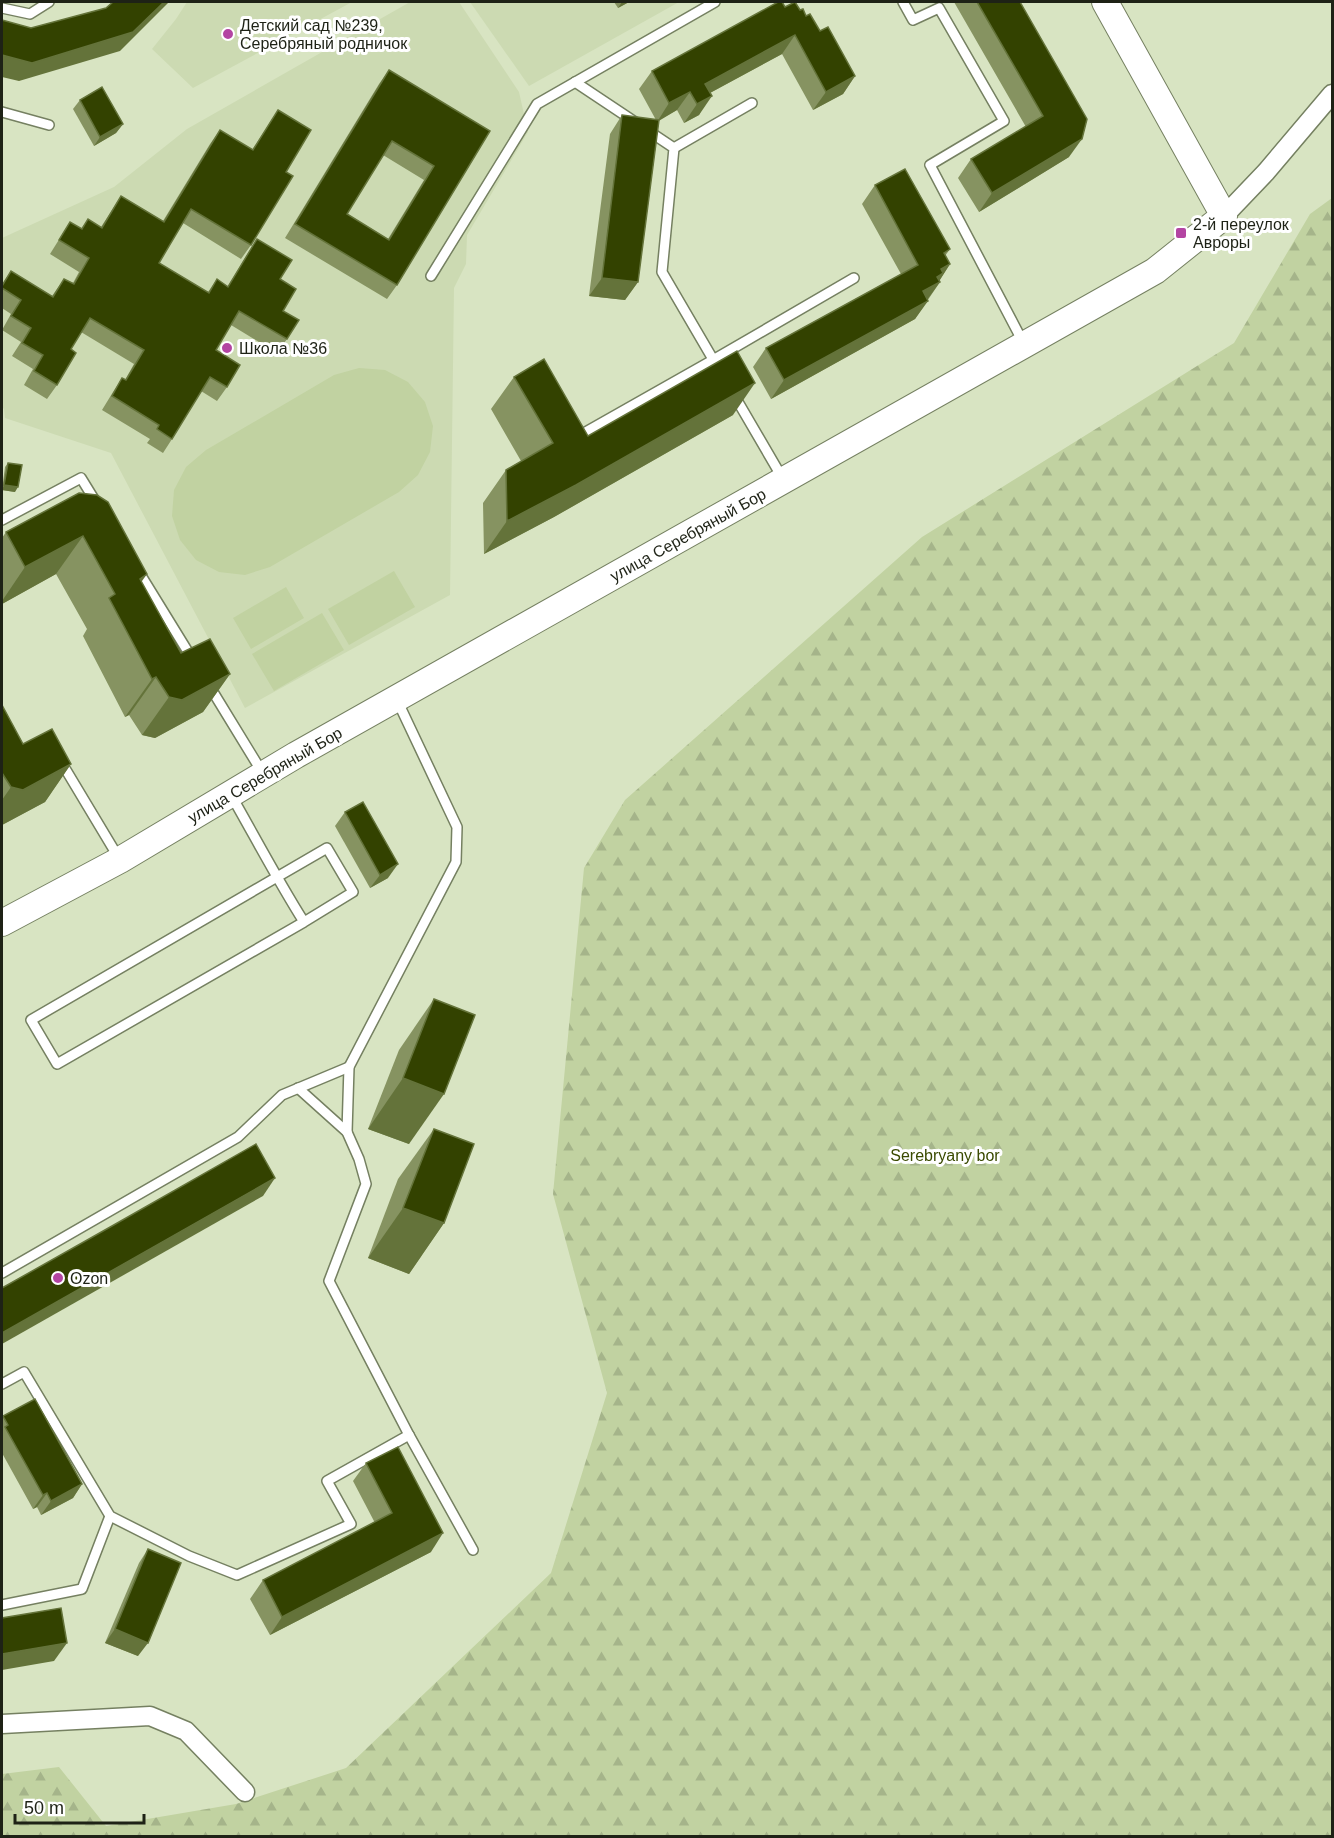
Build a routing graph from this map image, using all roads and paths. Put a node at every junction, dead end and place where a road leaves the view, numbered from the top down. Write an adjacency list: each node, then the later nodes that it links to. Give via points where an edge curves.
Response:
1 (50, 2): 5 (lane, via 30,14)
2 (715, 2): 6 (lane)
3 (903, 2): 15 (lane, via 913,20 939,8 1004,121 930,165)
4 (1105, 2): 12 (street)
5 (2, 8)
6 (575, 82): 11 (lane); 13 (lane, via 537,104)
7 (1332, 94): 12 (street, улица Серебряный Бор)
8 (752, 103): 11 (lane)
9 (2, 112): 10 (lane)
10 (49, 126)
11 (674, 148): 16 (lane, via 662,272)
12 (1224, 216): 15 (street, улица Серебряный Бор, via 1155,271)
13 (431, 276)
14 (854, 278): 16 (lane)
15 (1024, 345): 20 (street, улица Серебряный Бор)
16 (713, 360): 17 (lane); 19 (lane)
17 (725, 380)
18 (730, 390): 20 (lane)
19 (584, 433)
20 (784, 481): 26 (street, улица Серебряный Бор)
21 (4, 515): 22 (lane, via 81,478)
22 (105, 516)
23 (134, 564): 24 (lane)
24 (200, 672)
25 (206, 682): 28 (lane)
26 (397, 700): 28 (street, улица Серебряный Бор); 34 (lane, via 458,827 456,862)
27 (47, 759): 30 (lane, via 66,770)
28 (264, 775): 29 (street, улица Серебряный Бор)
29 (231, 795): 30 (street, улица Серебряный Бор); 31 (lane)
30 (120, 860): 33 (street, улица Серебряный Бор)
31 (277, 878): 32 (lane); 32 (lane, via 327,848 353,892); 32 (lane, via 31,1020 57,1064)
32 (304, 922)
33 (2, 924)
34 (349, 1067): 35 (lane); 36 (lane)
35 (298, 1088): 36 (lane); 37 (lane, via 282,1095 238,1137)
36 (346, 1132): 39 (lane, via 366,1184 329,1281)
37 (2, 1273)
38 (2, 1384): 40 (lane, via 24,1372)
39 (409, 1435): 40 (lane, via 327,1481 351,1524 237,1575); 41 (lane)
40 (110, 1516): 42 (lane, via 82,1589)
41 (473, 1550)
42 (2, 1605)
43 (2, 1724): 44 (street, via 150,1716 186,1731)
44 (245, 1792)

